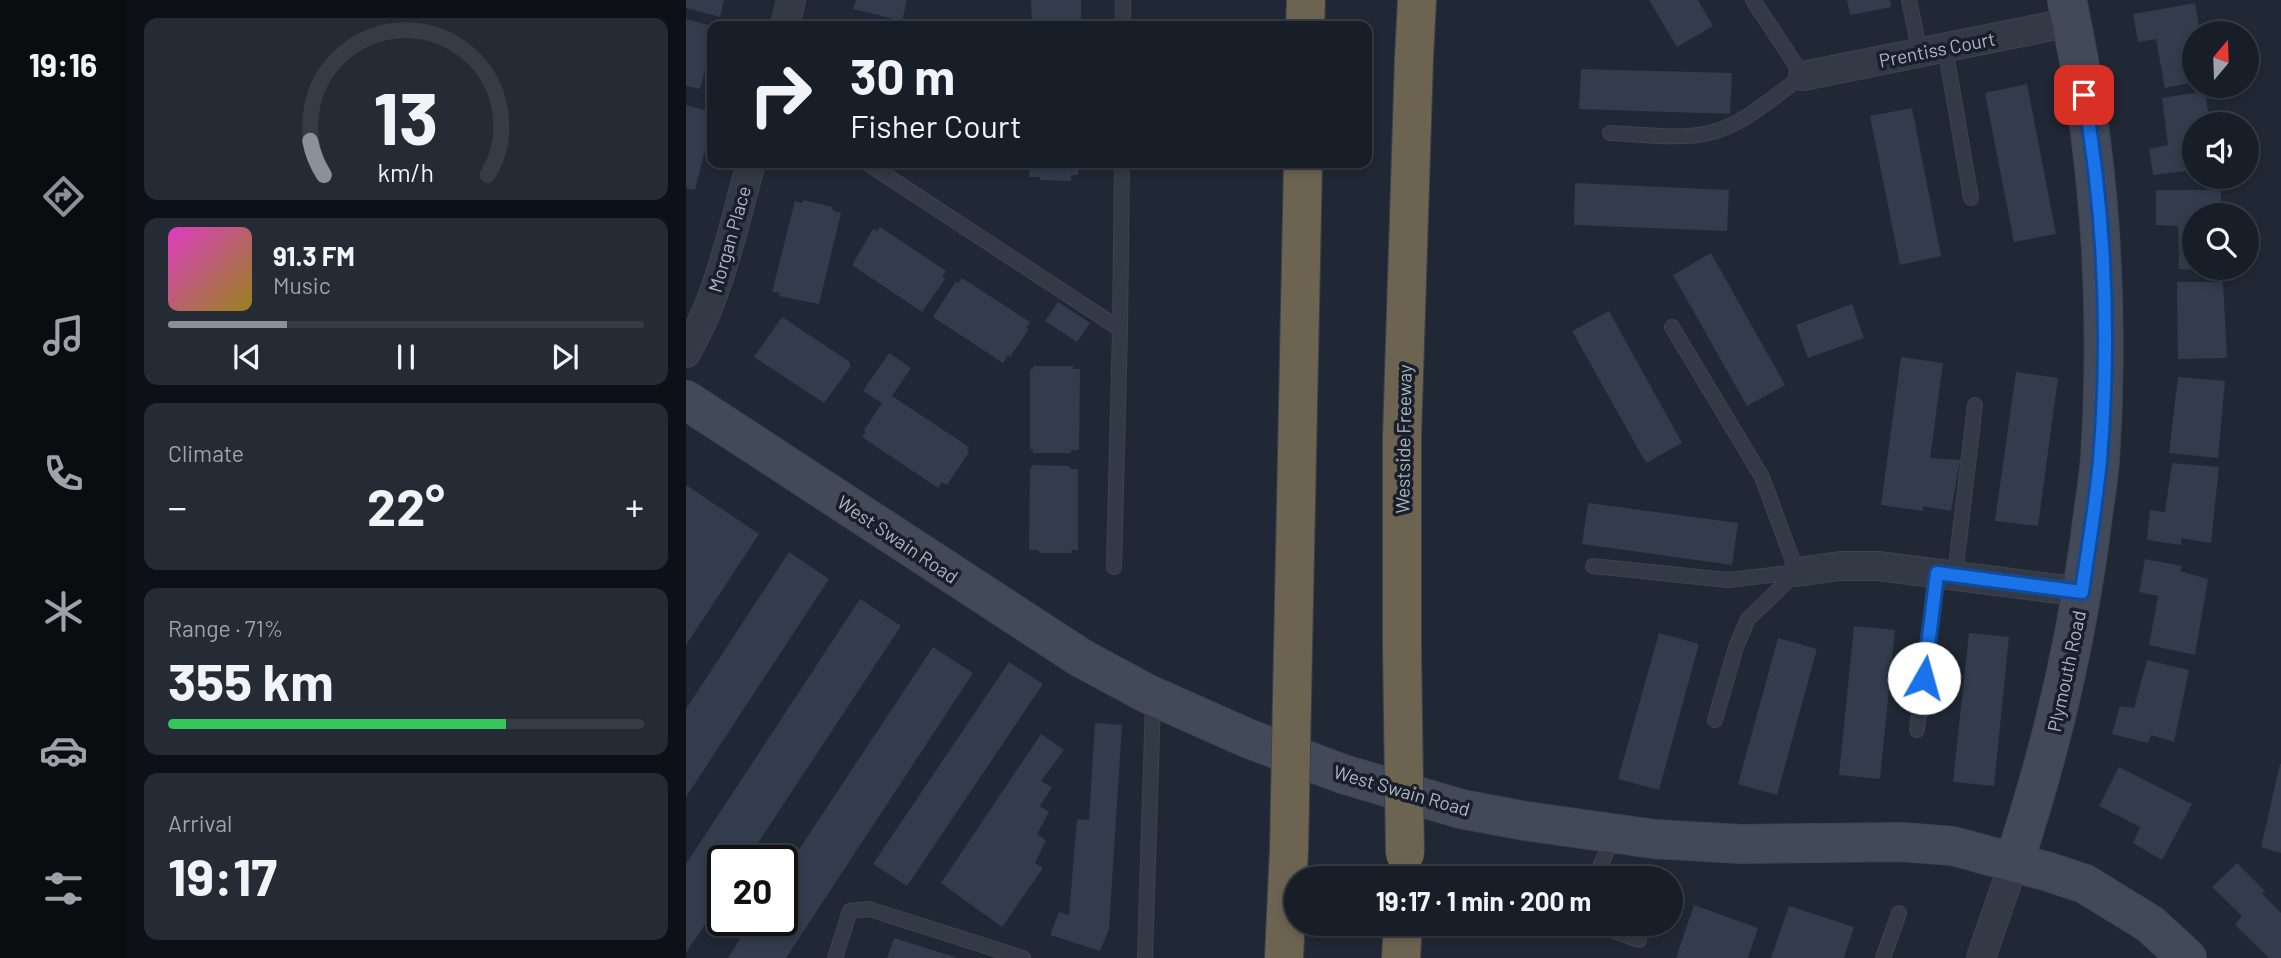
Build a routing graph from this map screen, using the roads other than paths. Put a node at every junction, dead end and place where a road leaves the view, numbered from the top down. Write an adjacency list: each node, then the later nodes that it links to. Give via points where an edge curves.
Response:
1 (791, 0): 9 (street)
2 (1123, 0): 10 (lane)
3 (1306, 0): 11 (highway)
4 (1418, 0): 13 (highway, Westside Freeway)
5 (1438, 0): 13 (highway)
6 (1753, 0): 14 (lane)
7 (1909, 0): 12 (lane)
8 (2069, 11): 12 (street, Prentiss Court); 30 (street, Plymouth Road, via 2094,157 2105,333 2100,461)
9 (786, 21)
10 (1123, 21)
11 (1305, 21)
12 (1932, 50): 14 (street, Prentiss Court); 20 (lane)
13 (1413, 58): 36 (highway, Westside Freeway, bridge, via 1402,437)
14 (1803, 76): 15 (lane, via 1744,118 1712,133)
15 (1610, 133)
16 (750, 168): 23 (street, Morgan Place, via 721,276)
17 (875, 168): 22 (lane)
18 (1122, 168): 22 (lane)
19 (1303, 168): 45 (highway, bridge)
20 (1971, 198)
21 (1672, 327): 28 (lane, via 1762,477)
22 (1120, 329): 27 (lane)
23 (686, 353)
24 (686, 400): 31 (street, West Swain Road, via 1070,651)
25 (1975, 405): 29 (lane)
26 (1593, 566): 28 (lane, via 1728,580)
27 (1114, 568)
28 (1797, 572): 29 (street, via 1878,566); 32 (lane, via 1748,619)
29 (1946, 574): 30 (street); 33 (lane)
30 (2082, 592): 35 (street, Plymouth Road, via 2057,717)
31 (1153, 696): 34 (street, West Swain Road, via 1343,774 1461,809); 44 (lane)
32 (1715, 720)
33 (1917, 730)
34 (1614, 834): 35 (street, West Swain Road, via 1740,844 1901,842 1953,846); 37 (lane)
35 (2014, 862): 48 (street, Plymouth Road); 49 (street, West Swain Road, via 2084,884 2150,924)
36 (1405, 866)
37 (1600, 866)
38 (1899, 914): 47 (lane)
39 (1402, 936): 46 (highway)
40 (1628, 936): 41 (lane)
41 (1639, 940)
42 (835, 958): 43 (lane, via 849,911 869,909)
43 (1023, 958)
44 (1145, 958)
45 (1284, 958)
46 (1401, 958)
47 (1883, 958)
48 (1981, 958)
49 (2187, 958)

